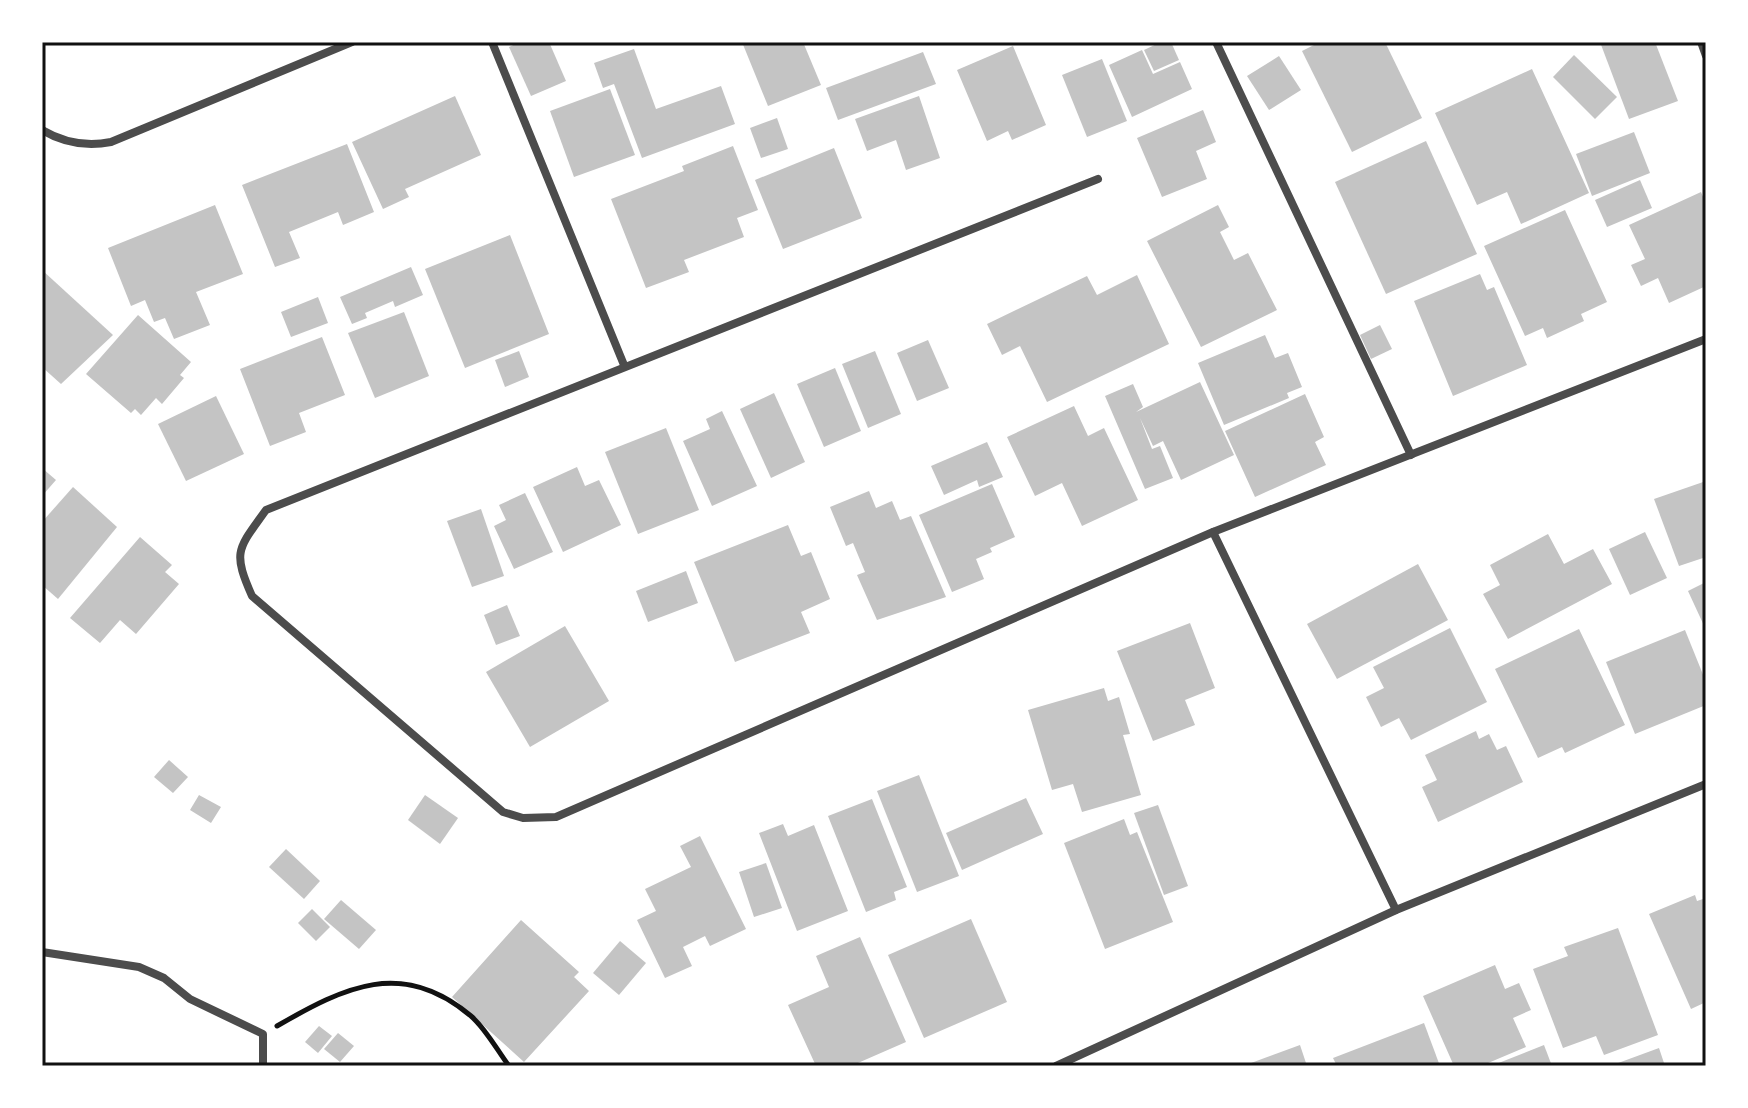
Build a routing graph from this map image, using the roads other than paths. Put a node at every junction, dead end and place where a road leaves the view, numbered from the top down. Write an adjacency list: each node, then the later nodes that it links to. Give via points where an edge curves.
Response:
1 (352, 42): 6 (street, via 111,142 66,142)
2 (492, 42): 9 (street)
3 (1216, 42): 10 (street)
4 (1701, 42): 5 (street)
5 (1706, 56)
6 (42, 130)
7 (1098, 179): 9 (street)
8 (1706, 339): 10 (street)
9 (624, 365): 11 (street, via 266,510 242,545 238,563 252,596 503,812 523,818 556,817)
10 (1411, 455): 11 (street)
11 (1213, 532): 13 (street)
12 (1706, 784): 13 (street)
13 (1396, 910): 16 (street)
14 (42, 952): 15 (street, via 139,967 164,978 190,999 263,1034)
15 (263, 1066)
16 (1056, 1066)

